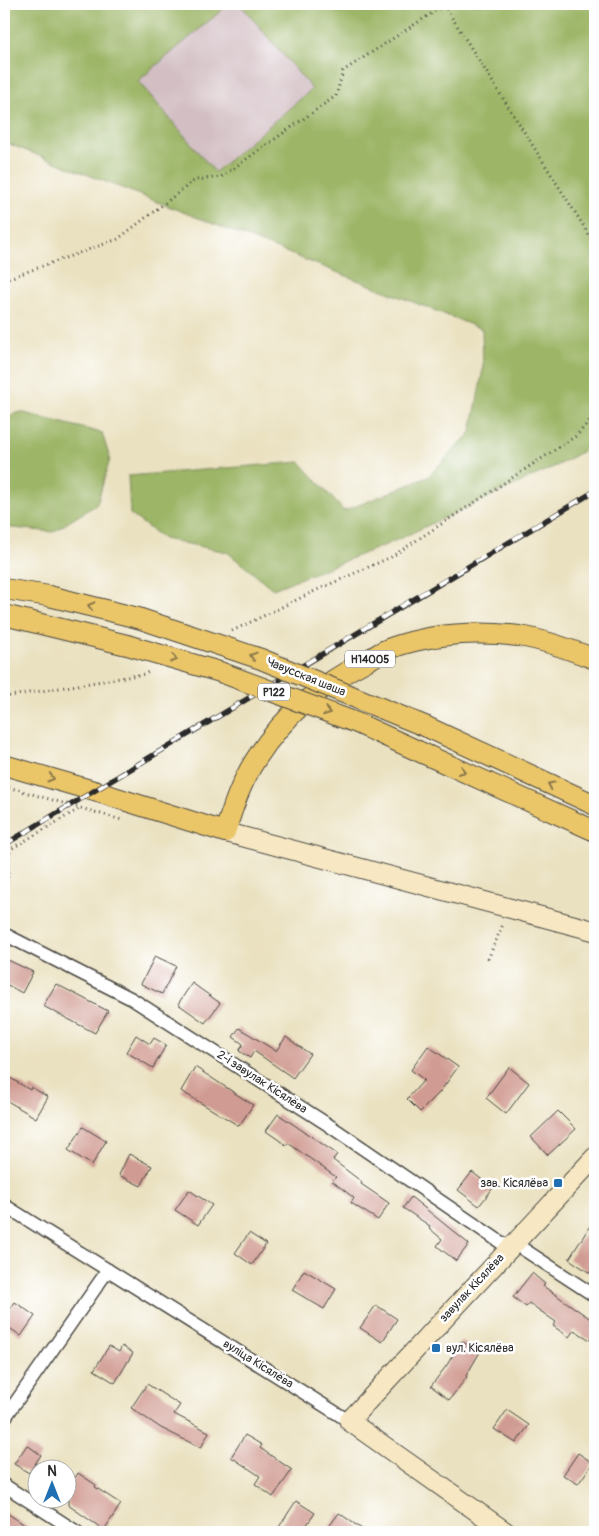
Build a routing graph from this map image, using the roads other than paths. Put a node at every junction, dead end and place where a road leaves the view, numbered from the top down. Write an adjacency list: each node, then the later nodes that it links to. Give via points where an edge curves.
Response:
1 (4, 589): 5 (main road, Чавусская шаша / Р122, one-way to 1, bridge, via 428,727 261,659 138,618 49,596)
2 (4, 615): 6 (main road, Чавусская шаша / Р122, one-way to 6, bridge, via 220,672 357,723)
3 (595, 659): 7 (main road, Н14005, via 520,636 472,634 431,638 391,648 350,669 310,696 278,728 255,760 237,794)
4 (4, 765): 7 (main road, one-way to 7)
5 (595, 805)
6 (595, 831)
7 (225, 832): 8 (street)
8 (595, 931)
9 (4, 934): 12 (street, 2-і завулак Кісялёва, via 132,999)
10 (595, 1157): 12 (street, завулак Кісялёва)
11 (4, 1205): 13 (street, вуліца Кісялёва)
12 (511, 1246): 14 (street, 2-і завулак Кісялёва); 16 (street, завулак Кісялёва)
13 (108, 1270): 15 (street); 16 (street, вуліца Кісялёва)
14 (595, 1296)
15 (4, 1419)
16 (349, 1421): 19 (street, вуліца Кісялёва)
17 (4, 1485): 18 (street)
18 (77, 1532)
19 (506, 1532)

